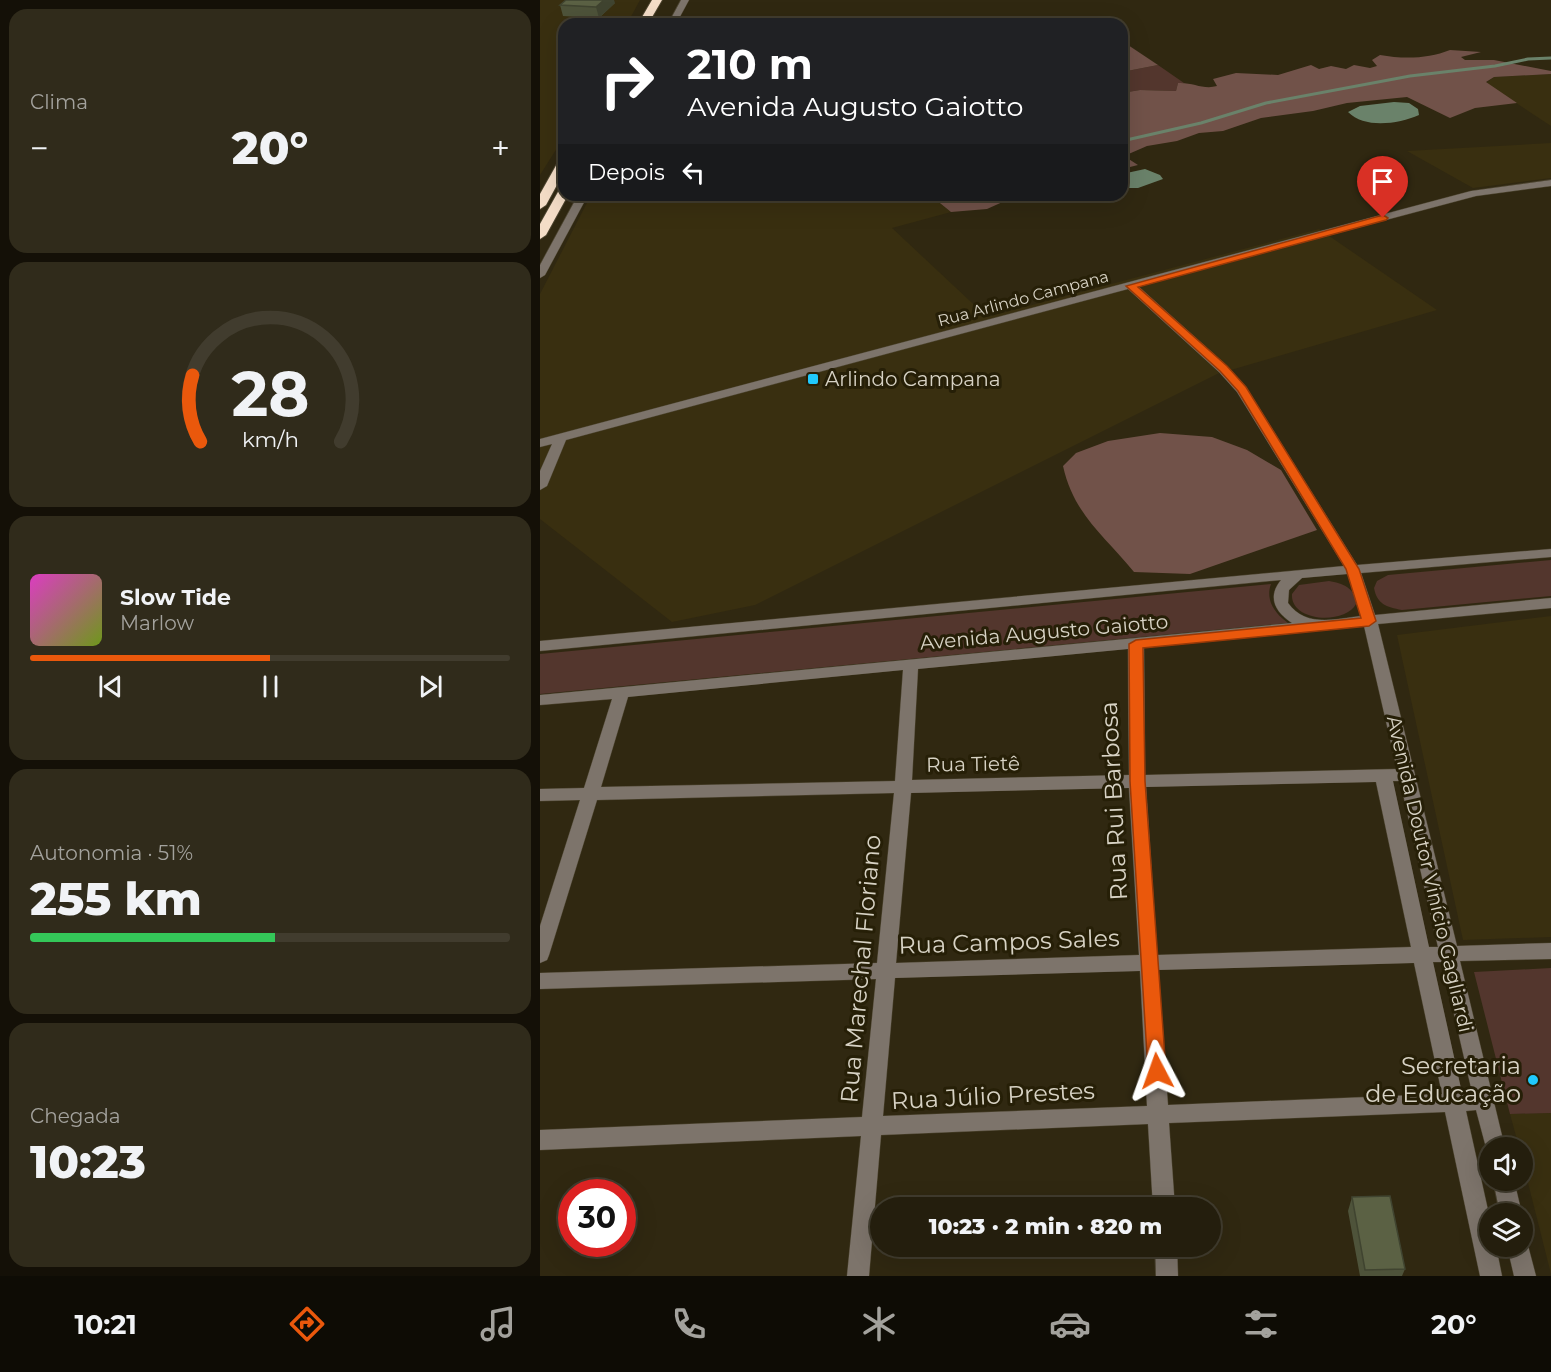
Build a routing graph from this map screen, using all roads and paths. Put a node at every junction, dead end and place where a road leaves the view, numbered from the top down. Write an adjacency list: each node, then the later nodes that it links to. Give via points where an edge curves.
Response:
1 (657, 0): 5 (highway)
2 (669, 0): 4 (highway)
3 (686, 0): 6 (street)
4 (660, 16)
5 (646, 18)
6 (676, 18)
7 (558, 173): 11 (highway)
8 (1551, 183): 14 (street, Rua Arlindo Campana, via 1475,193)
9 (559, 201): 12 (highway)
10 (580, 201): 13 (street)
11 (540, 205)
12 (540, 235)
13 (540, 275)
14 (1131, 286): 15 (street, Rua Arlindo Campana); 19 (street, Avenida Doutor Vinício Gagliardi, via 1242,390)
15 (560, 439): 16 (street, Rua Arlindo Campana); 17 (street)
16 (540, 443)
17 (540, 486)
18 (1551, 553): 19 (street, Avenida Augusto Gaiotto)
19 (1353, 569): 20 (street, Avenida Augusto Gaiotto); 23 (street, Avenida Doutor Vinício Gagliardi)
20 (1298, 574): 22 (street, via 1281,587 1281,606 1296,620); 25 (street, Avenida Augusto Gaiotto)
21 (1551, 603): 23 (street, Avenida Augusto Gaiotto)
22 (1314, 627): 23 (street, Avenida Augusto Gaiotto); 24 (street, Avenida Augusto Gaiotto)
23 (1371, 628): 30 (street, Avenida Doutor Vinício Gagliardi)
24 (1136, 644): 26 (street, Avenida Augusto Gaiotto); 31 (street, Rua Rui Barbosa)
25 (540, 646)
26 (911, 665): 27 (street, Avenida Augusto Gaiotto); 32 (street, Rua Marechal Floriano)
27 (622, 692): 28 (street, Avenida Augusto Gaiotto); 33 (street)
28 (540, 700)
29 (1383, 775): 30 (street, Rua Tietê); 31 (street, Rua Tietê); 38 (street)
30 (1407, 775): 36 (street, Avenida Doutor Vinício Gagliardi)
31 (1137, 781): 32 (street, Rua Tietê); 39 (street, Rua Rui Barbosa)
32 (903, 786): 33 (street, Rua Tietê); 40 (street, Rua Marechal Floriano)
33 (589, 793): 34 (street, Rua Tietê); 37 (street)
34 (540, 795)
35 (1551, 951): 36 (street, Rua Campos Sales)
36 (1449, 954): 38 (street, Rua Campos Sales); 42 (street, Avenida Doutor Vinício Gagliardi)
37 (540, 955)
38 (1421, 955): 39 (street, Rua Campos Sales); 43 (street)
39 (1150, 963): 40 (street, Rua Campos Sales); 44 (street, Rua Rui Barbosa)
40 (885, 971): 41 (street, Rua Campos Sales); 45 (street, Rua Marechal Floriano)
41 (540, 981)
42 (1484, 1101): 43 (street, Rua Júlio Prestes); 46 (street, Avenida Doutor Vinício Gagliardi)
43 (1454, 1102): 44 (street, Rua Júlio Prestes); 53 (street)
44 (1160, 1113): 45 (street, Rua Júlio Prestes); 48 (street, Rua Rui Barbosa)
45 (873, 1127): 47 (street, Rua Júlio Prestes); 51 (street, Rua Marechal Floriano)
46 (1492, 1137)
47 (540, 1140)
48 (1164, 1197)
49 (1166, 1257): 52 (street)
50 (1521, 1257): 54 (street)
51 (858, 1276)
52 (1167, 1276)
53 (1491, 1276)
54 (1525, 1276)

